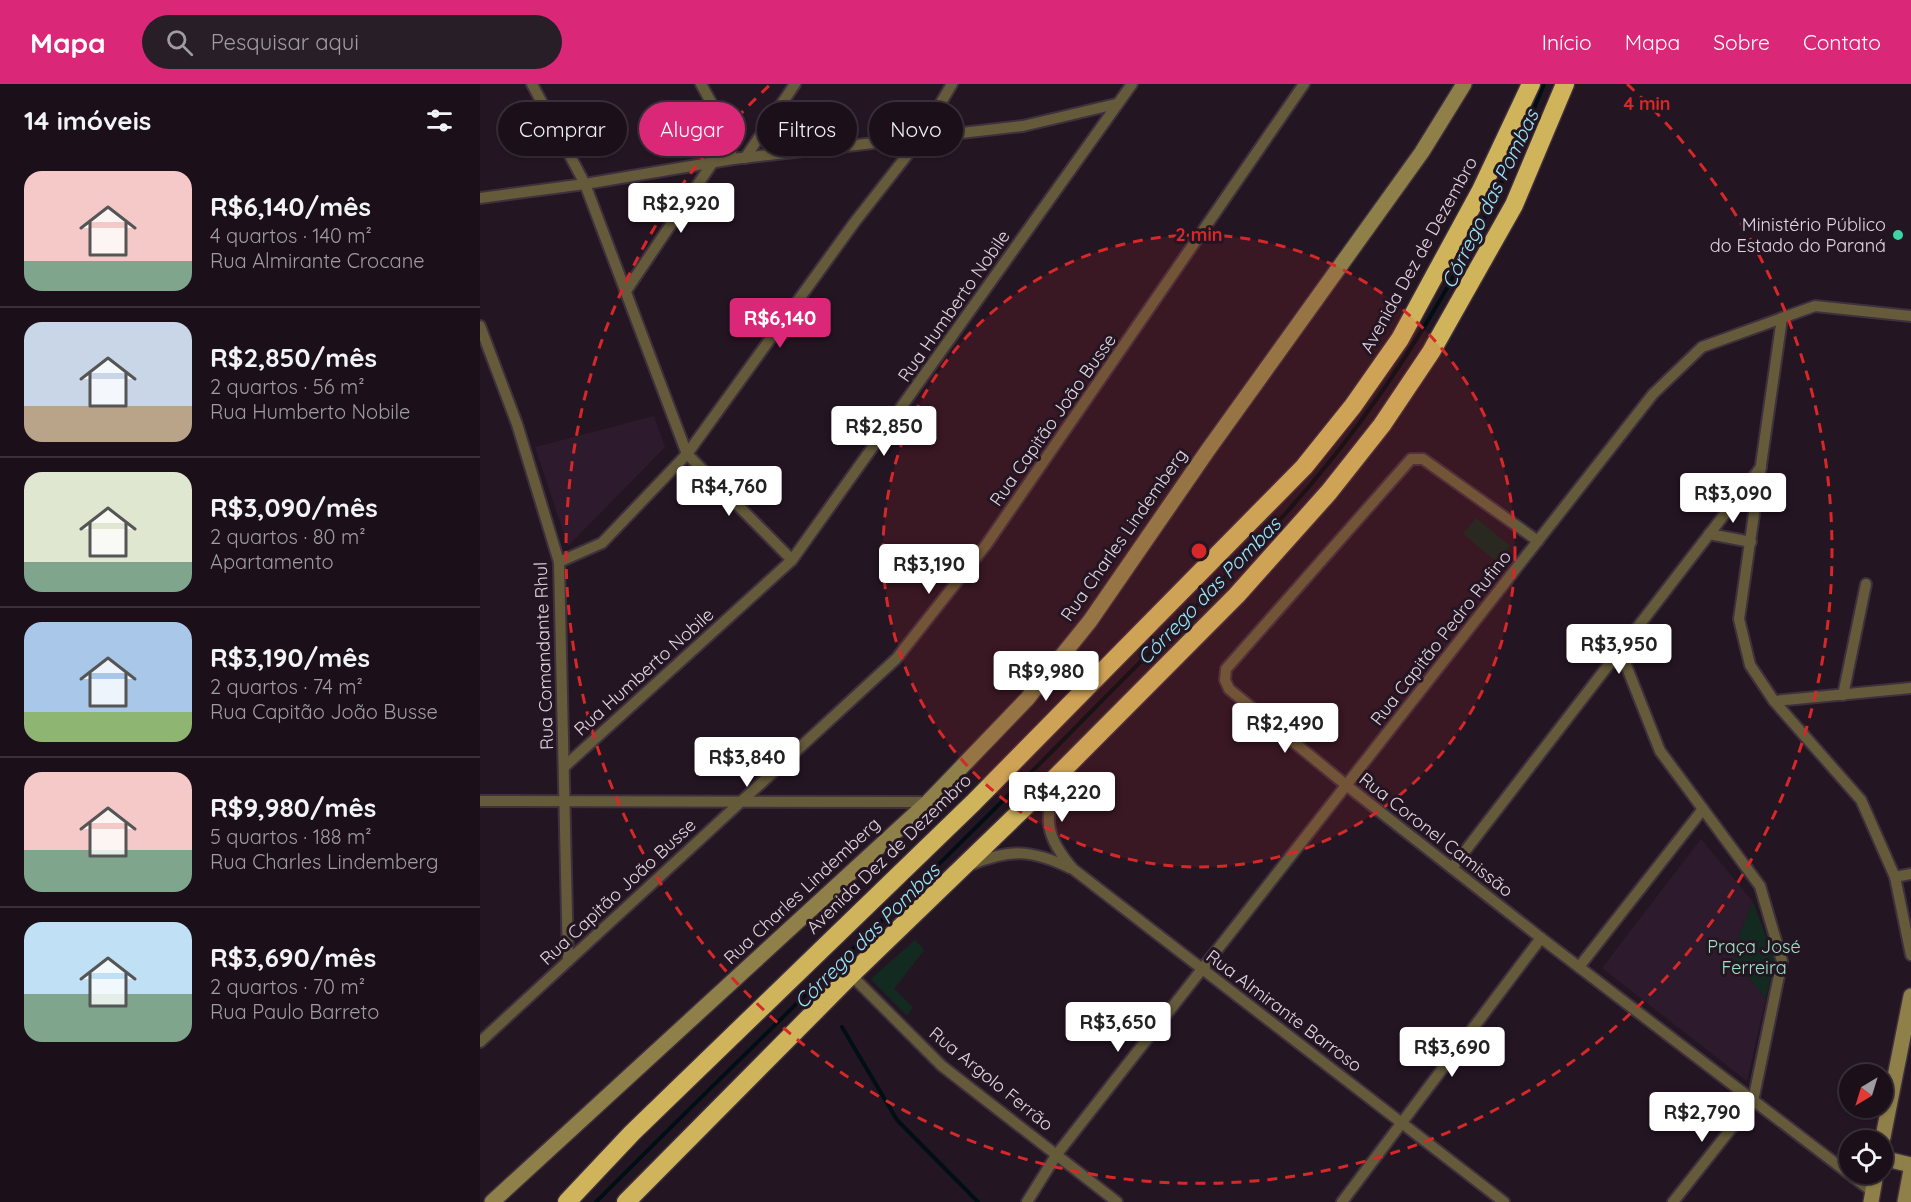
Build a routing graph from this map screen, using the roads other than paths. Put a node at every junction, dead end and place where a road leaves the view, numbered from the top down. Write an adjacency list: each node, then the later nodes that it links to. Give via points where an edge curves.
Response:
1 (532, 84): 17 (street)
2 (700, 84): 15 (street)
3 (795, 84): 15 (street)
4 (952, 84): 10 (street)
5 (1132, 84): 11 (street, Rua Humberto Nobile)
6 (1304, 84): 40 (street, Rua Capitão João Busse, via 986,545 896,659)
7 (1464, 84): 41 (street, Rua Charles Lindemberg, via 1422,152 1090,621 1027,699)
8 (1531, 84): 65 (highway, Avenida Dez de Dezembro, via 1481,190 1400,339 1304,467 973,803 632,1133)
9 (1565, 84): 36 (highway, via 1514,205 1431,352 1382,425 1329,492 1237,595)
10 (941, 102)
11 (1116, 104): 12 (street, via 1023,126); 28 (street, Rua Humberto Nobile)
12 (963, 134)
13 (869, 145): 15 (street)
14 (906, 156): 23 (street)
15 (739, 158): 16 (street)
16 (712, 162): 17 (street); 19 (street)
17 (585, 184): 18 (street); 19 (street)
18 (480, 198)
19 (626, 291): 23 (street)
20 (1911, 316): 21 (street, Rua Capitão Pedro Rufino, via 1815,306)
21 (1782, 318): 24 (street); 26 (street, Rua Capitão Pedro Rufino, via 1702,347 1653,394)
22 (480, 326): 29 (street, Rua Comandante Rhul, via 517,424)
23 (687, 454): 28 (street); 29 (street, via 602,543)
24 (1763, 465): 25 (street); 27 (street)
25 (1709, 534): 27 (street); 31 (street)
26 (1538, 541): 37 (street, Rua Capitão Pedro Rufino); 37 (street, Rua Coronel Camissão, via 1423,459 1411,459 1226,669 1224,680 1229,689)
27 (1751, 542): 34 (street, via 1739,619 1750,665)
28 (792, 560): 35 (street, Rua Humberto Nobile)
29 (559, 562): 35 (street, Rua Comandante Rhul)
30 (1866, 584): 33 (street)
31 (1620, 650): 42 (street, via 1660,751); 43 (street)
32 (1911, 688): 33 (street)
33 (1843, 695): 34 (street)
34 (1774, 701): 47 (street, via 1861,800)
35 (564, 767): 38 (street, Rua Comandante Rhul)
36 (1057, 776): 44 (highway); 45 (street, Rua Almirante Barroso, via 1048,805 1048,825 1057,851)
37 (1346, 785): 43 (street, Rua Coronel Camissão); 52 (street, Rua Capitão Pedro Rufino)
38 (566, 800): 39 (street); 40 (street); 50 (street, Rua Comandante Rhul)
39 (480, 801)
40 (740, 802): 41 (street); 50 (street, Rua Capitão João Busse)
41 (927, 802): 64 (street, Rua Charles Lindemberg)
42 (1703, 809): 51 (street); 56 (street, via 1760,886 1782,961)
43 (1452, 868): 48 (street, Rua Coronel Camissão)
44 (961, 869): 45 (street, Rua Almirante Barroso, via 994,855 1019,852 1044,855); 53 (highway)
45 (1073, 869): 52 (street, Rua Almirante Barroso)
46 (1911, 874): 47 (street)
47 (1895, 877): 49 (street)
48 (1541, 938): 51 (street, Rua Coronel Camissão); 57 (street)
49 (1911, 956)
50 (568, 962): 55 (street, Rua Capitão João Busse)
51 (1579, 967): 56 (street, Rua Coronel Camissão)
52 (1201, 970): 57 (street, Rua Almirante Barroso); 59 (street, Rua Capitão Pedro Rufino)
53 (851, 975): 59 (street, Rua Argolo Ferrão, via 942,1066); 66 (highway)
54 (1911, 996): 58 (street)
55 (480, 1042)
56 (1753, 1101): 63 (street, Rua Coronel Camissão); 71 (street)
57 (1401, 1120): 69 (street); 70 (street, Rua Almirante Barroso)
58 (1884, 1130)
59 (1057, 1154): 67 (street, Rua Capitão Pedro Rufino); 68 (street, Rua Argolo Ferrão)
60 (1893, 1161): 61 (street)
61 (1911, 1165)
62 (1911, 1170): 72 (street)
63 (1872, 1197)
64 (492, 1202)
65 (567, 1202)
66 (626, 1202)
67 (1027, 1202)
68 (1117, 1202)
69 (1342, 1202)
70 (1504, 1202)
71 (1673, 1202)
72 (1905, 1202)

